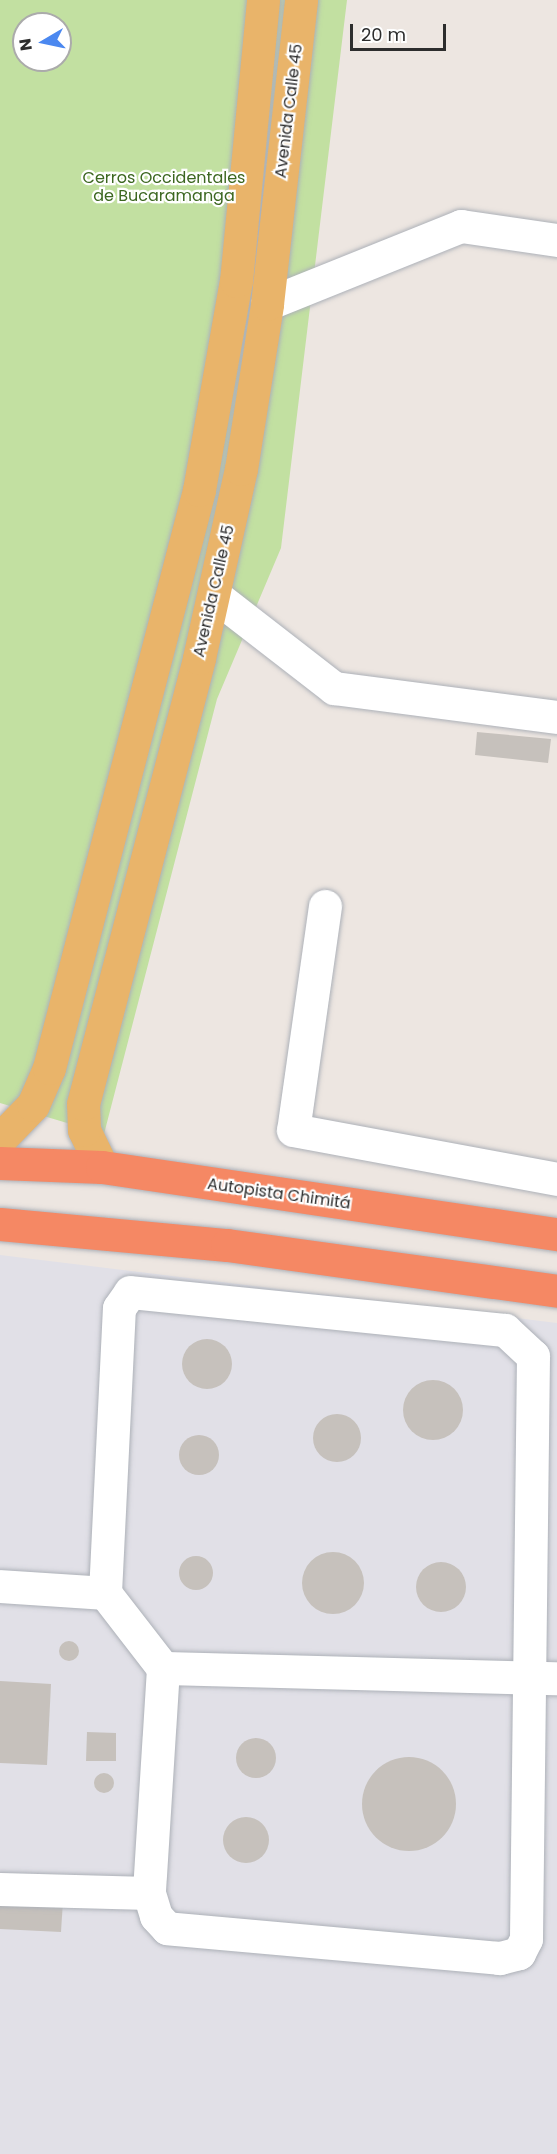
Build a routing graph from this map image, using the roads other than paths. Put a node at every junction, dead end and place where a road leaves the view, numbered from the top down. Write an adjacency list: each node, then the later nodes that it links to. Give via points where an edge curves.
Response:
1 (263, 0): 8 (main road, Avenida Calle 45, via 236,281 199,490 49,1068 33,1105)
2 (302, 0): 4 (main road, Avenida Calle 45)
3 (557, 240): 4 (lane, via 461,226)
4 (267, 304): 5 (main road, Avenida Calle 45)
5 (214, 595): 6 (lane, via 334,688); 10 (main road, Avenida Calle 45, via 86,1088 84,1130)
6 (557, 717)
7 (325, 906): 11 (lane, via 292,1130)
8 (0, 1138)
9 (0, 1163): 10 (highway, Autopista Chimitá)
10 (102, 1167): 13 (highway, Autopista Chimitá)
11 (557, 1179)
12 (0, 1224): 14 (highway, via 227,1245)
13 (557, 1234)
14 (557, 1290)
15 (0, 1586): 16 (lane)
16 (105, 1593): 17 (lane); 18 (lane, via 119,1308 130,1292 505,1330 533,1356)
17 (163, 1668): 18 (lane); 20 (lane)
18 (543, 1677): 20 (lane, via 526,1939 519,1953 500,1958 167,1928 156,1916)
19 (0, 1890): 20 (lane)
20 (149, 1893)

